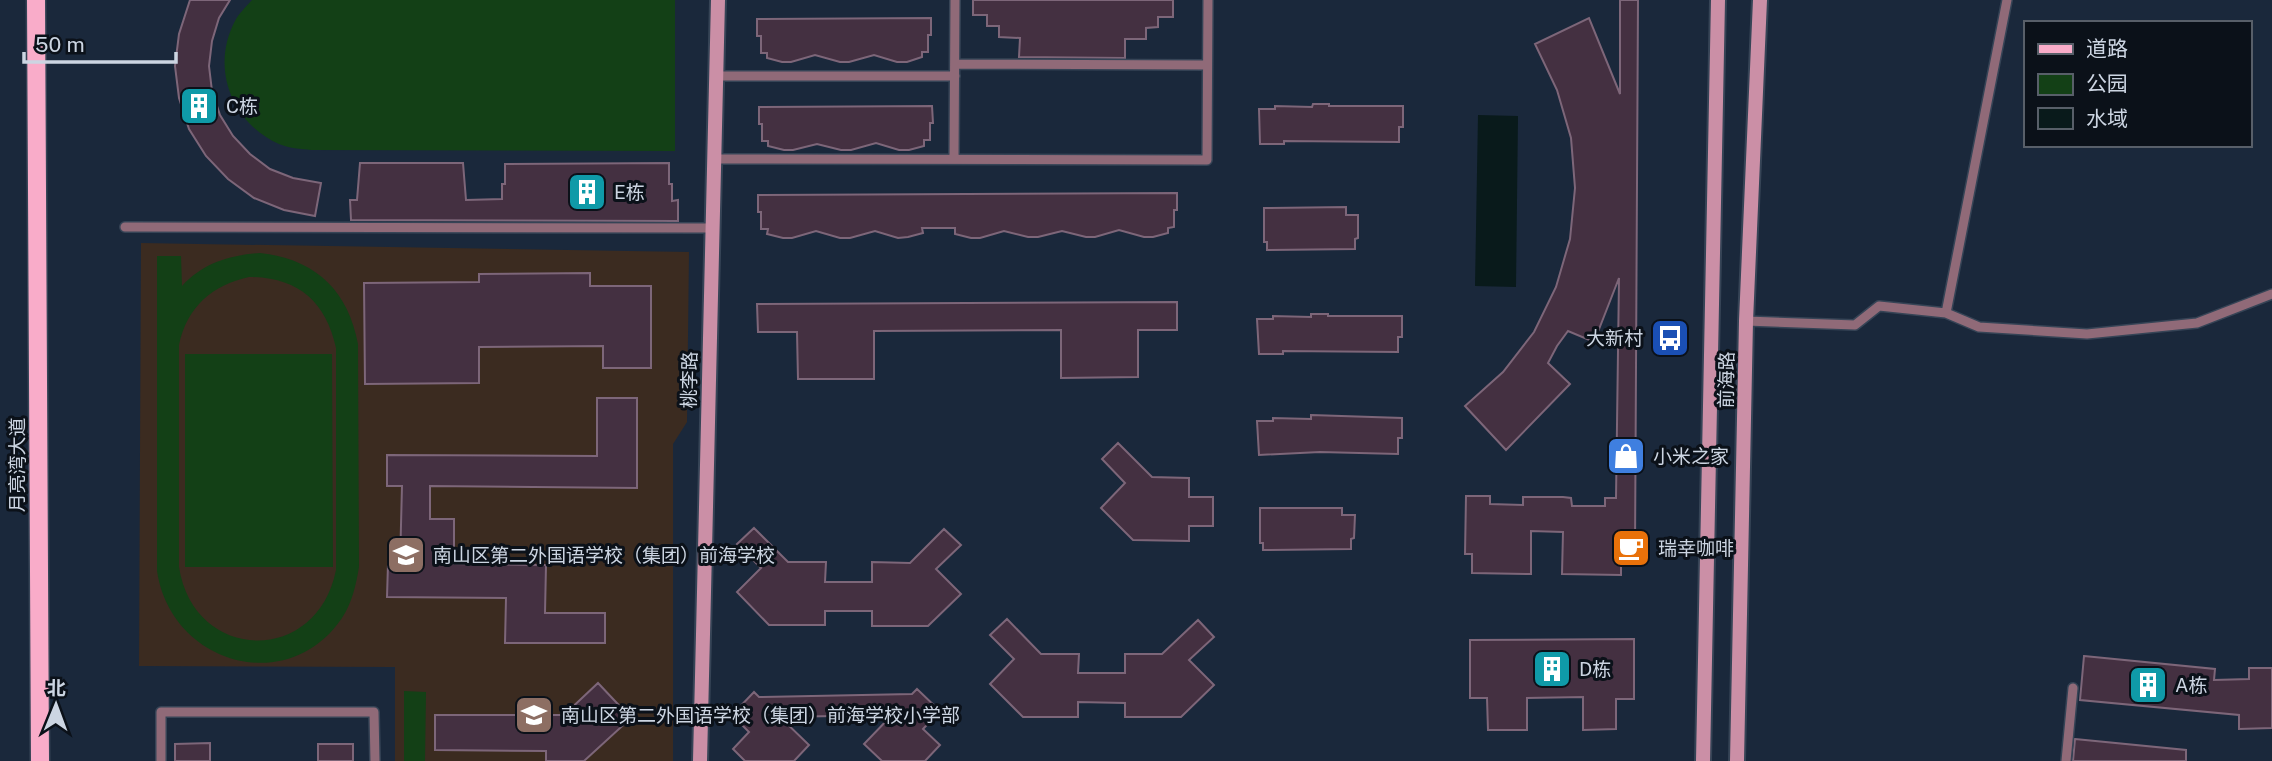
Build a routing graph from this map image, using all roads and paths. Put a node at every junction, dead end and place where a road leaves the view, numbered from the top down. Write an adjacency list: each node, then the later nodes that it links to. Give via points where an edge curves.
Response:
1 (36, 0): 22 (main road, 月亮湾大道)
2 (718, 0): 13 (main road, 桃李路)
3 (955, 0): 10 (lane)
4 (1208, 0): 11 (lane)
5 (1717, 0): 26 (main road, 前海路)
6 (1760, 0): 9 (main road, 前海路)
7 (1768, 0): 9 (main road)
8 (2007, 0): 19 (lane)
9 (1760, 18): 20 (main road, 前海路)
10 (955, 64): 11 (lane); 12 (lane)
11 (1207, 65): 15 (lane, via 1207,160)
12 (955, 75): 13 (lane); 15 (lane)
13 (716, 76): 14 (main road, 桃李路)
14 (714, 159): 15 (lane); 17 (main road, 桃李路)
15 (954, 159)
16 (125, 227): 17 (lane)
17 (712, 228): 25 (main road, 桃李路)
18 (2272, 294): 19 (lane, via 2197,323 2087,334 1979,327)
19 (1946, 313): 20 (lane, via 1879,306 1855,325)
20 (1746, 321): 27 (main road, 前海路)
21 (2073, 688): 28 (lane)
22 (40, 761)
23 (161, 761): 24 (lane, via 161,712 374,712)
24 (375, 761)
25 (700, 761)
26 (1703, 761)
27 (1737, 761)
28 (2066, 761)

